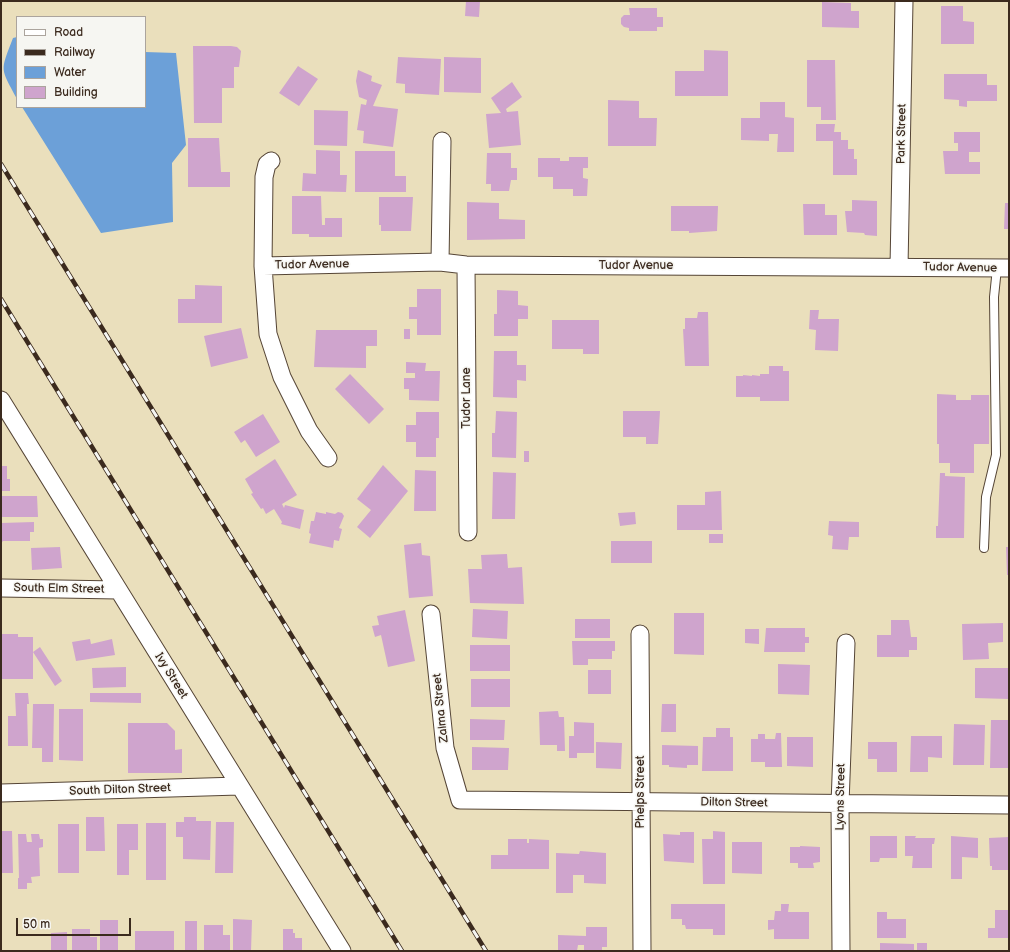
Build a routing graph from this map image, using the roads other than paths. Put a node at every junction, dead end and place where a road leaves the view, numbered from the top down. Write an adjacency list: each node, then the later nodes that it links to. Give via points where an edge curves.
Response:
1 (904, 1): 7 (street, Park Street)
2 (442, 141): 4 (street)
3 (271, 161): 6 (street, via 267,164 264,177)
4 (440, 262): 5 (street, Tudor Avenue); 6 (street, Tudor Avenue)
5 (466, 265): 7 (street, Tudor Avenue); 11 (street, Tudor Lane)
6 (262, 266): 10 (street, via 268,334 282,377 309,430)
7 (899, 267): 8 (street, Tudor Avenue)
8 (1003, 268): 12 (lane, via 994,297 996,455 986,497)
9 (1, 400): 14 (street, Ivy Street)
10 (328, 458)
11 (468, 532)
12 (984, 548)
13 (1, 588): 14 (street, South Elm Street)
14 (118, 590): 18 (street, Ivy Street)
15 (431, 614): 20 (street, Zalma Street, via 445,748)
16 (640, 634): 21 (street, Phelps Street)
17 (846, 642): 22 (street, Lyons Street)
18 (239, 786): 19 (street, South Dilton Street); 24 (street, Ivy Street)
19 (1, 793)
20 (460, 800): 21 (street, Dilton Street)
21 (641, 802): 22 (street, Dilton Street); 25 (street, Phelps Street)
22 (840, 804): 23 (street, Dilton Street); 26 (street, Lyons Street)
23 (1009, 805)
24 (342, 951)
25 (642, 951)
26 (841, 951)

